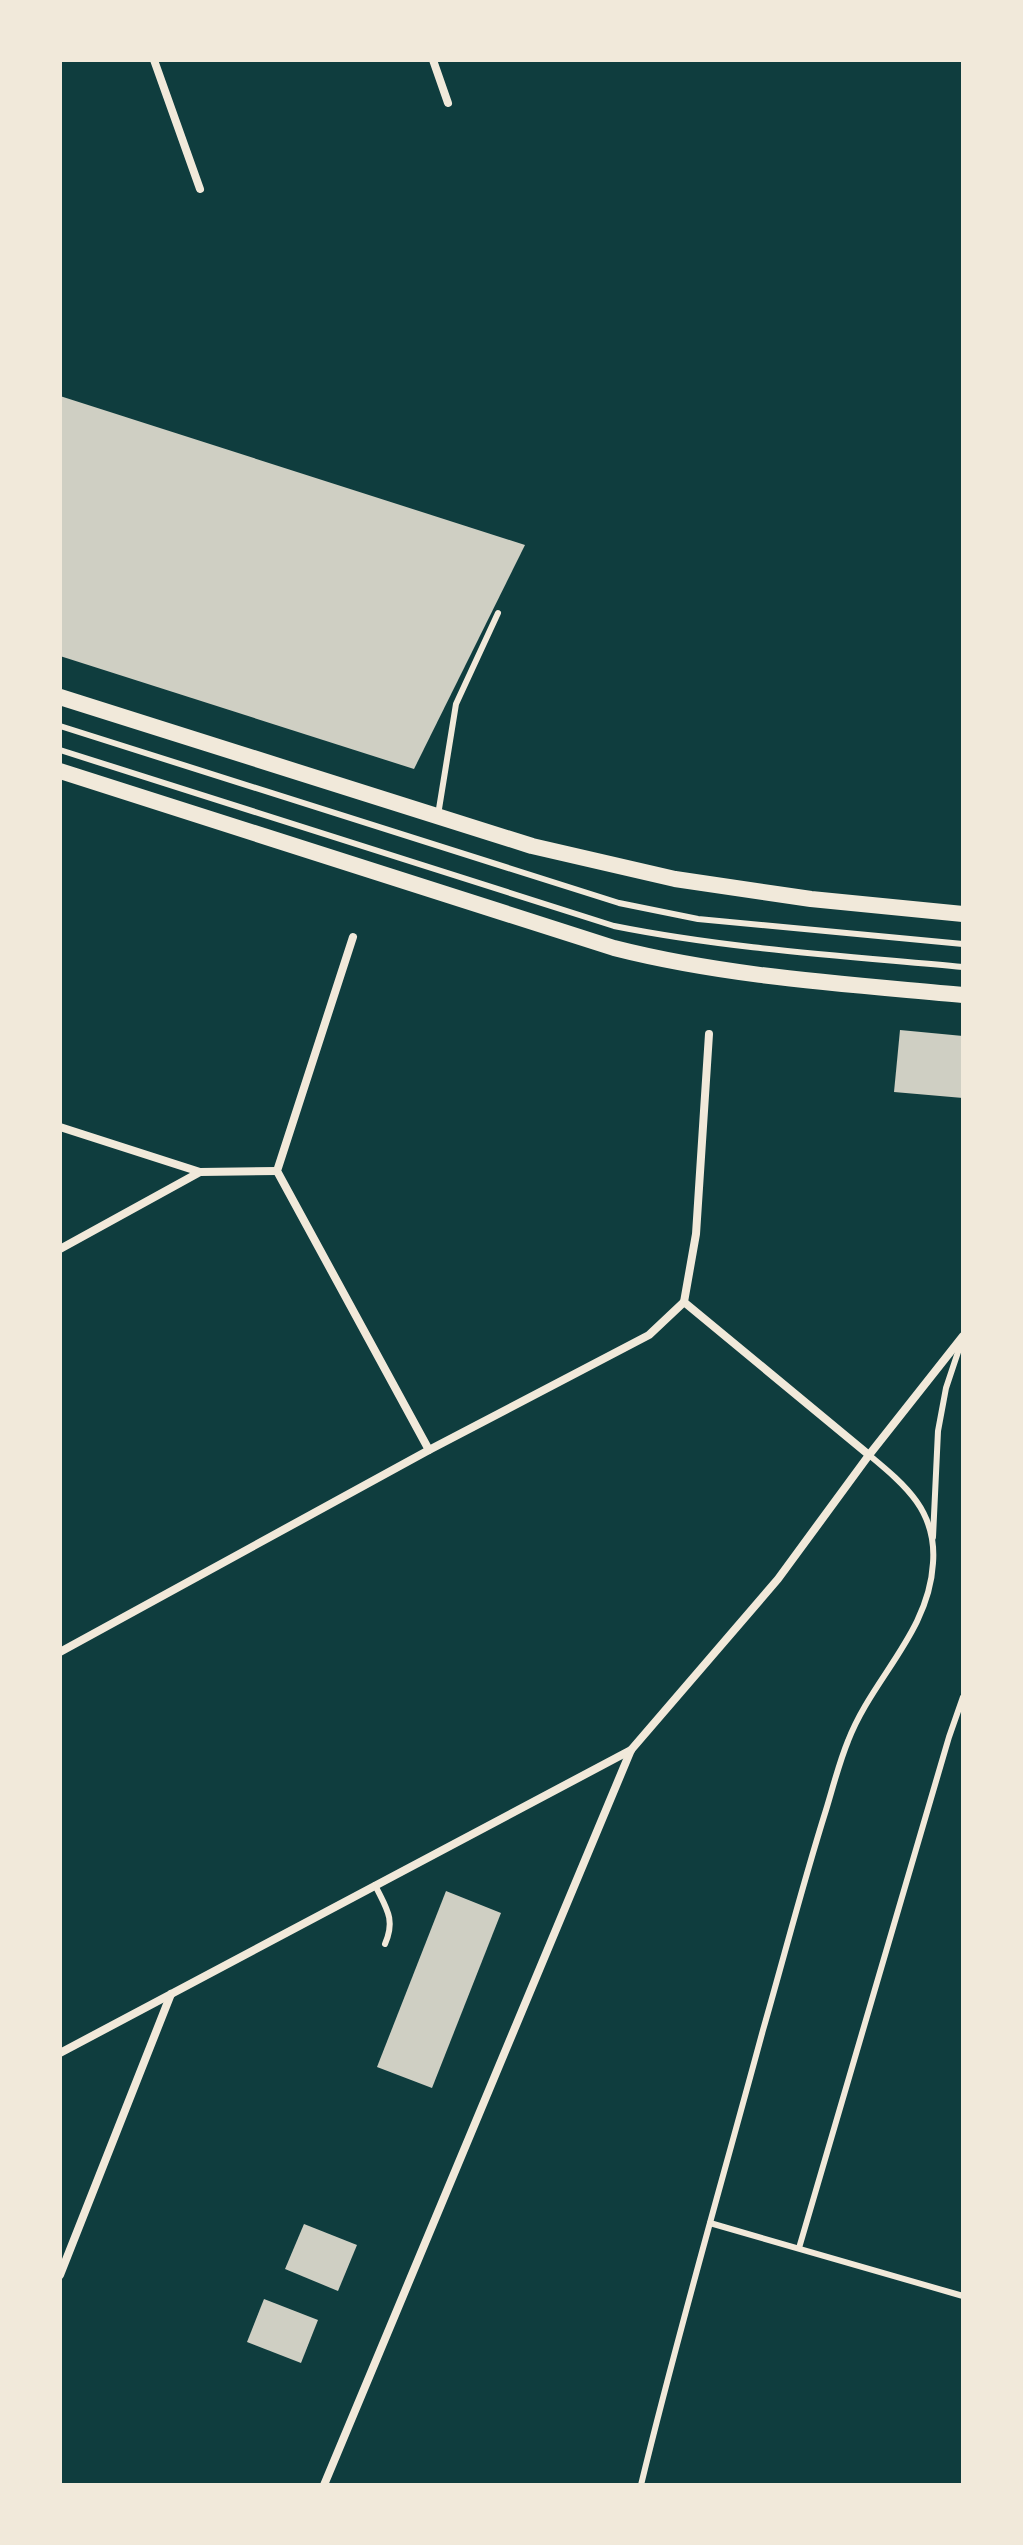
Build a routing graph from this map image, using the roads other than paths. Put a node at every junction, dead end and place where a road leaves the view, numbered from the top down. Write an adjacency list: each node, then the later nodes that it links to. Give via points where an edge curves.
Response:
1 (154, 60): 4 (street)
2 (433, 60): 3 (street)
3 (448, 103)
4 (200, 189)
5 (498, 613): 10 (lane, via 456,704)
6 (60, 697): 10 (main road)
7 (60, 726): 13 (lane, via 619,903 698,919)
8 (60, 750): 14 (lane, via 614,926 746,947)
9 (60, 771): 15 (main road, via 638,954 729,970)
10 (438, 816): 11 (main road, via 532,846 675,879)
11 (963, 914)
12 (353, 937): 18 (street)
13 (963, 944)
14 (963, 967)
15 (963, 995)
16 (709, 1034): 21 (street, via 696,1234)
17 (60, 1127): 19 (street)
18 (277, 1171): 19 (street); 23 (street)
19 (200, 1172): 20 (street)
20 (60, 1249)
21 (684, 1302): 23 (street, via 649,1335); 24 (street)
22 (963, 1336): 24 (street); 25 (lane, via 938,1431)
23 (429, 1450): 26 (street)
24 (869, 1455): 25 (lane, via 906,1486); 28 (street, via 778,1579)
25 (933, 1538): 33 (lane, via 928,1596 914,1631 848,1739)
26 (60, 1652)
27 (963, 1697): 34 (lane)
28 (631, 1750): 29 (street); 37 (street)
29 (375, 1885): 30 (lane, via 391,1921); 31 (street)
30 (385, 1944)
31 (171, 1993): 32 (street); 35 (street)
32 (60, 2053)
33 (710, 2223): 34 (lane); 38 (lane)
34 (799, 2248): 36 (lane)
35 (60, 2275)
36 (963, 2296)
37 (324, 2485)
38 (641, 2485)

